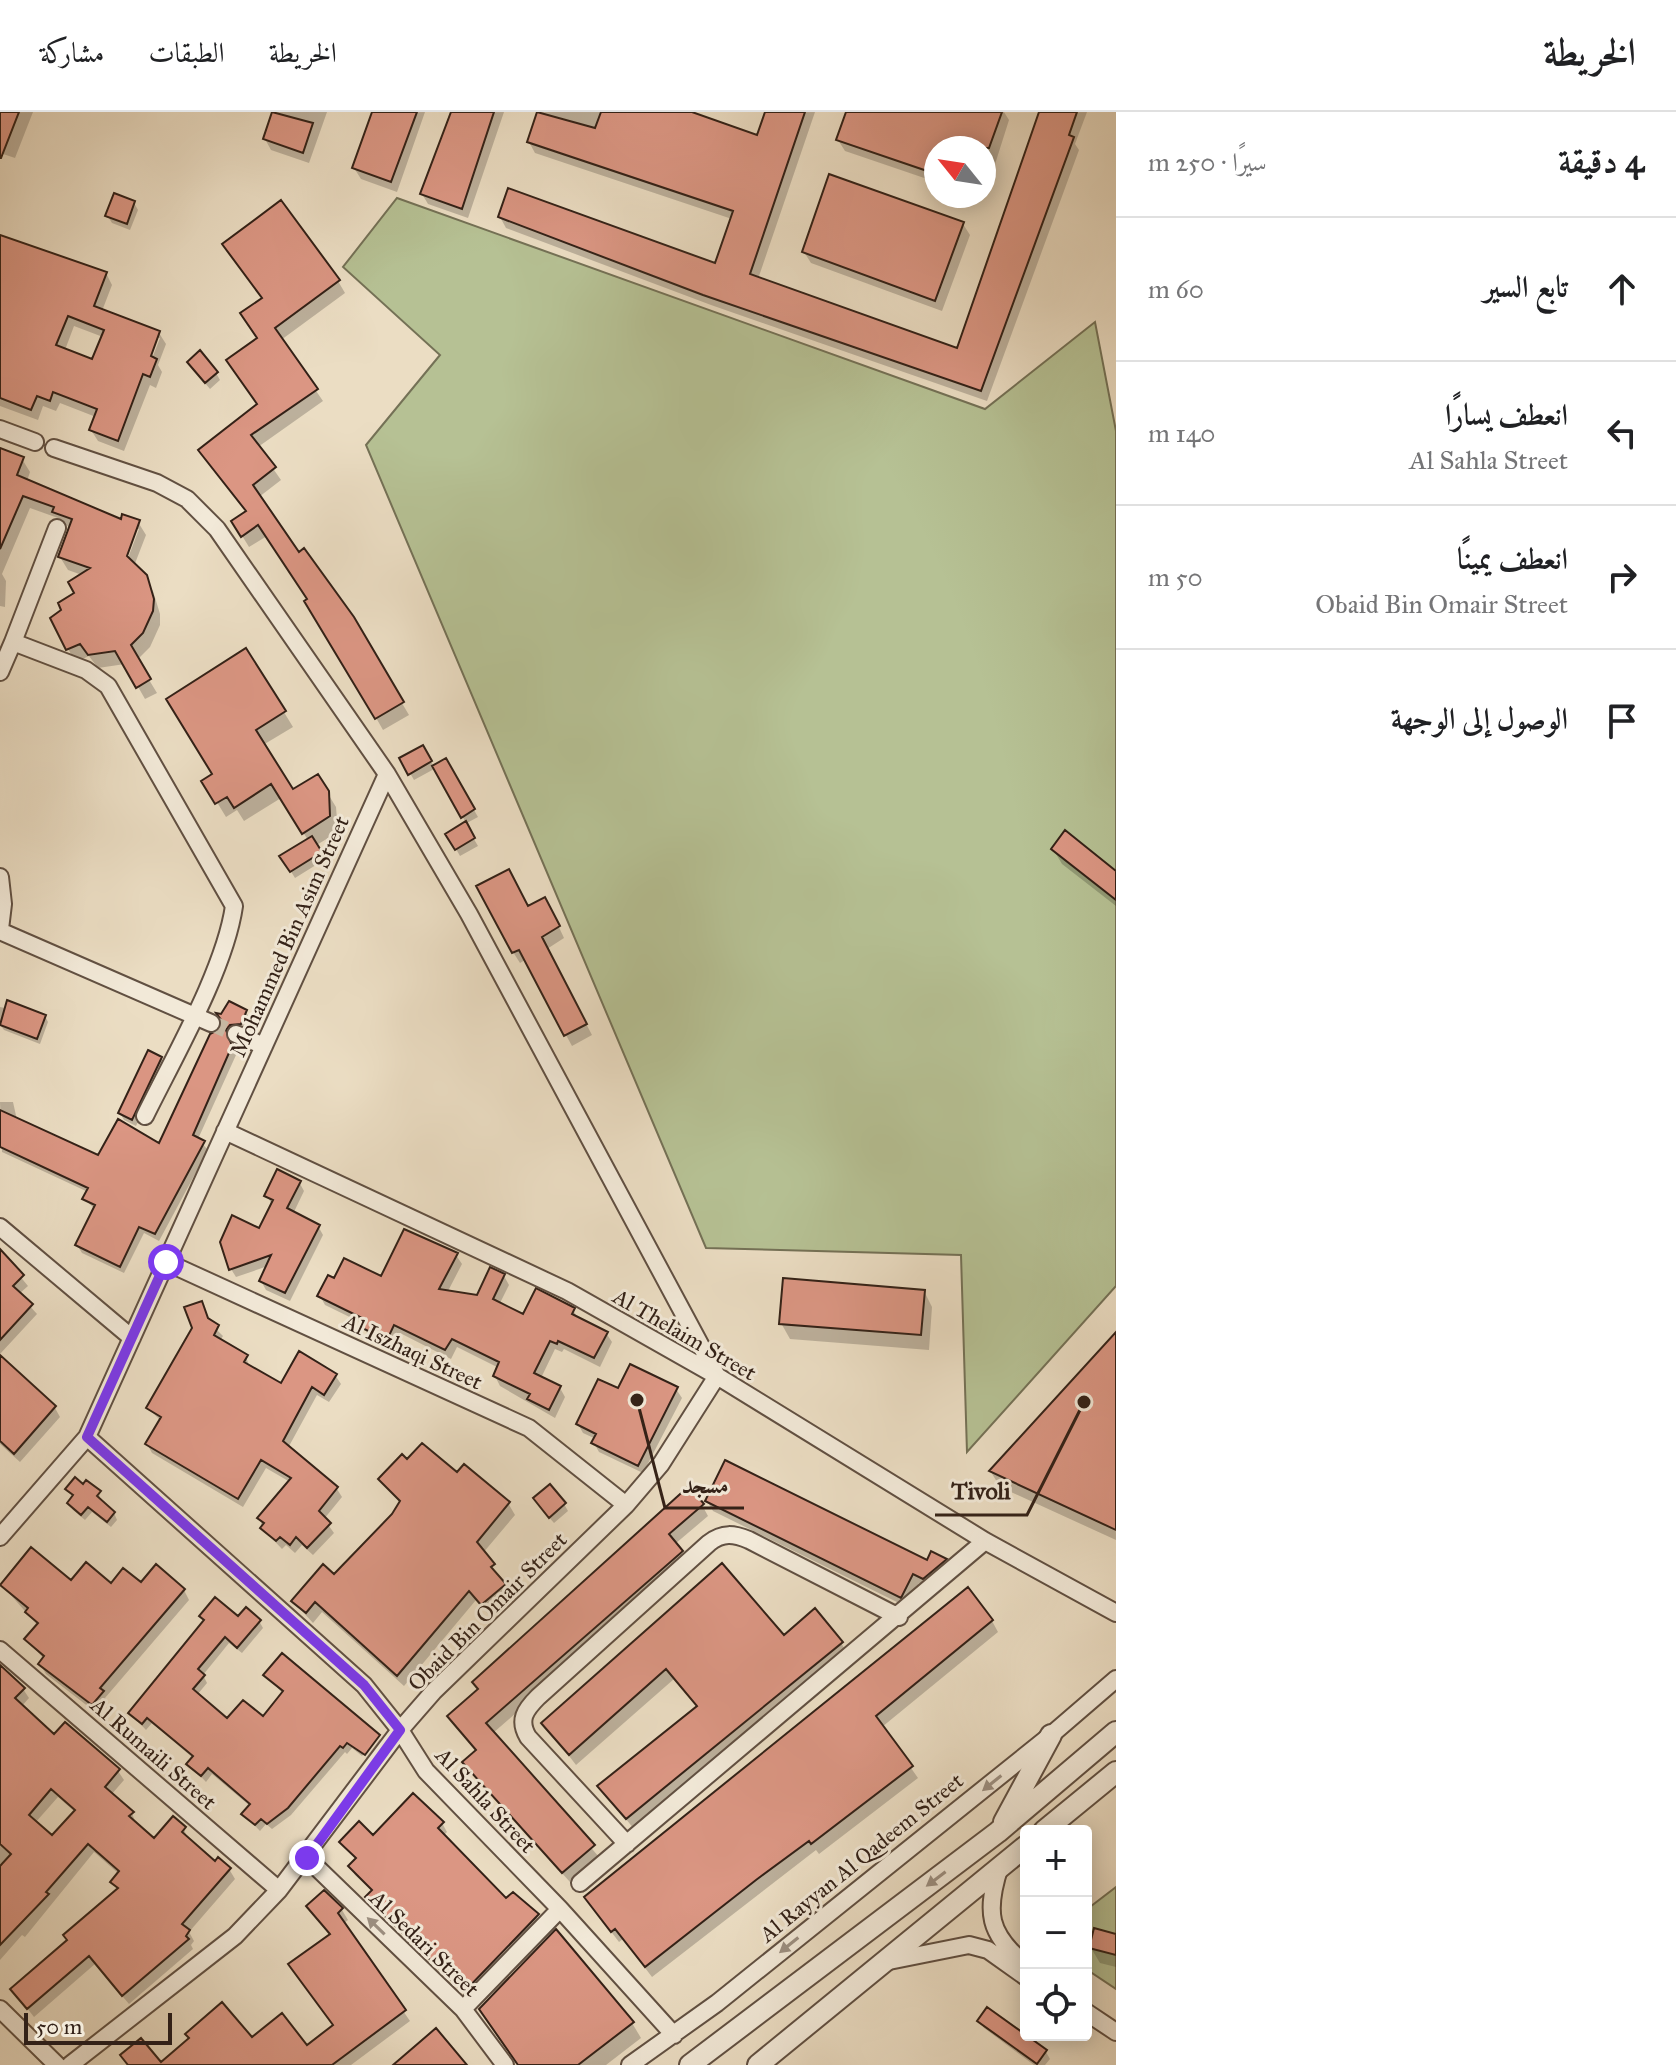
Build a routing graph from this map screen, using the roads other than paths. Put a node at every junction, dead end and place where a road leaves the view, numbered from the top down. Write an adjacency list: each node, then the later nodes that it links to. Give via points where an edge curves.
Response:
1 (0, 429): 2 (street)
2 (35, 442)
3 (54, 448): 7 (street, via 157,483 187,499 217,529)
4 (57, 528): 5 (street)
5 (13, 642): 6 (street); 10 (street, via 86,670 108,686 229,895 234,906 231,923)
6 (0, 672)
7 (387, 774): 13 (street, Mohammed Bin Asim Street); 19 (street, via 469,914)
8 (0, 877): 9 (street)
9 (0, 930): 10 (street)
10 (194, 1016): 11 (street); 14 (street)
11 (211, 1023)
12 (236, 1034): 13 (street)
13 (264, 1046): 15 (street, Mohammed Bin Asim Street)
14 (145, 1116)
15 (225, 1131): 17 (street, Mohammed Bin Asim Street); 19 (street, Al Thelaim Street, via 567,1291)
16 (0, 1227): 18 (street)
17 (166, 1262): 18 (street, Mohammed Bin Asim Street); 21 (street, Al Iszhaqi Street, via 529,1428)
18 (132, 1338): 20 (street, Mohammed Bin Asim Street)
19 (717, 1376): 21 (street, Obaid Bin Omair Street, via 661,1464); 23 (street, Al Thelaim Street)
20 (87, 1437): 22 (street, Mohammed Bin Asim Street); 28 (street, Al Sahla Street, via 364,1685)
21 (626, 1505): 28 (street, Obaid Bin Omair Street)
22 (0, 1537)
23 (985, 1541): 24 (street, Al Thelaim Street); 25 (street)
24 (1112, 1613)
25 (899, 1617): 34 (street); 34 (street, via 749,1540 718,1535 538,1697 523,1717 528,1737)
26 (0, 1650): 39 (street, Al Rumaili Street)
27 (1116, 1679): 30 (street, Al Rayyan Al Qadeem Street)
28 (400, 1730): 36 (street, Obaid Bin Omair Street); 40 (street, Al Sahla Street, via 426,1771)
29 (1116, 1732): 33 (street)
30 (1051, 1735): 33 (street); 48 (street, Al Rayyan Al Qadeem Street, one-way to 48)
31 (1116, 1772): 32 (street)
32 (1051, 1825)
33 (998, 1832): 53 (street, one-way to 53)
34 (627, 1844): 38 (street)
35 (1020, 1851): 37 (street)
36 (307, 1858): 39 (street, Obaid Bin Omair Street); 45 (street, Al Sedari Street, one-way to 36)
37 (1000, 1866): 41 (street, via 991,1905 993,1925 1000,1941); 42 (street)
38 (580, 1883)
39 (279, 1890): 50 (street, Obaid Bin Omair Street, via 235,1936)
40 (560, 1909): 45 (street); 48 (street, Al Sahla Street)
41 (1020, 1959)
42 (887, 1961): 43 (street, via 969,1945 988,1950); 54 (street)
43 (1020, 1973)
44 (0, 2009): 49 (street)
45 (463, 2009): 51 (street, Al Sedari Street)
46 (1092, 2016): 47 (street)
47 (1116, 2032)
48 (674, 2035): 52 (street, Al Rayyan Al Qadeem Street)
49 (57, 2065)
50 (70, 2065)
51 (505, 2065)
52 (630, 2065)
53 (690, 2065)
54 (758, 2065)

